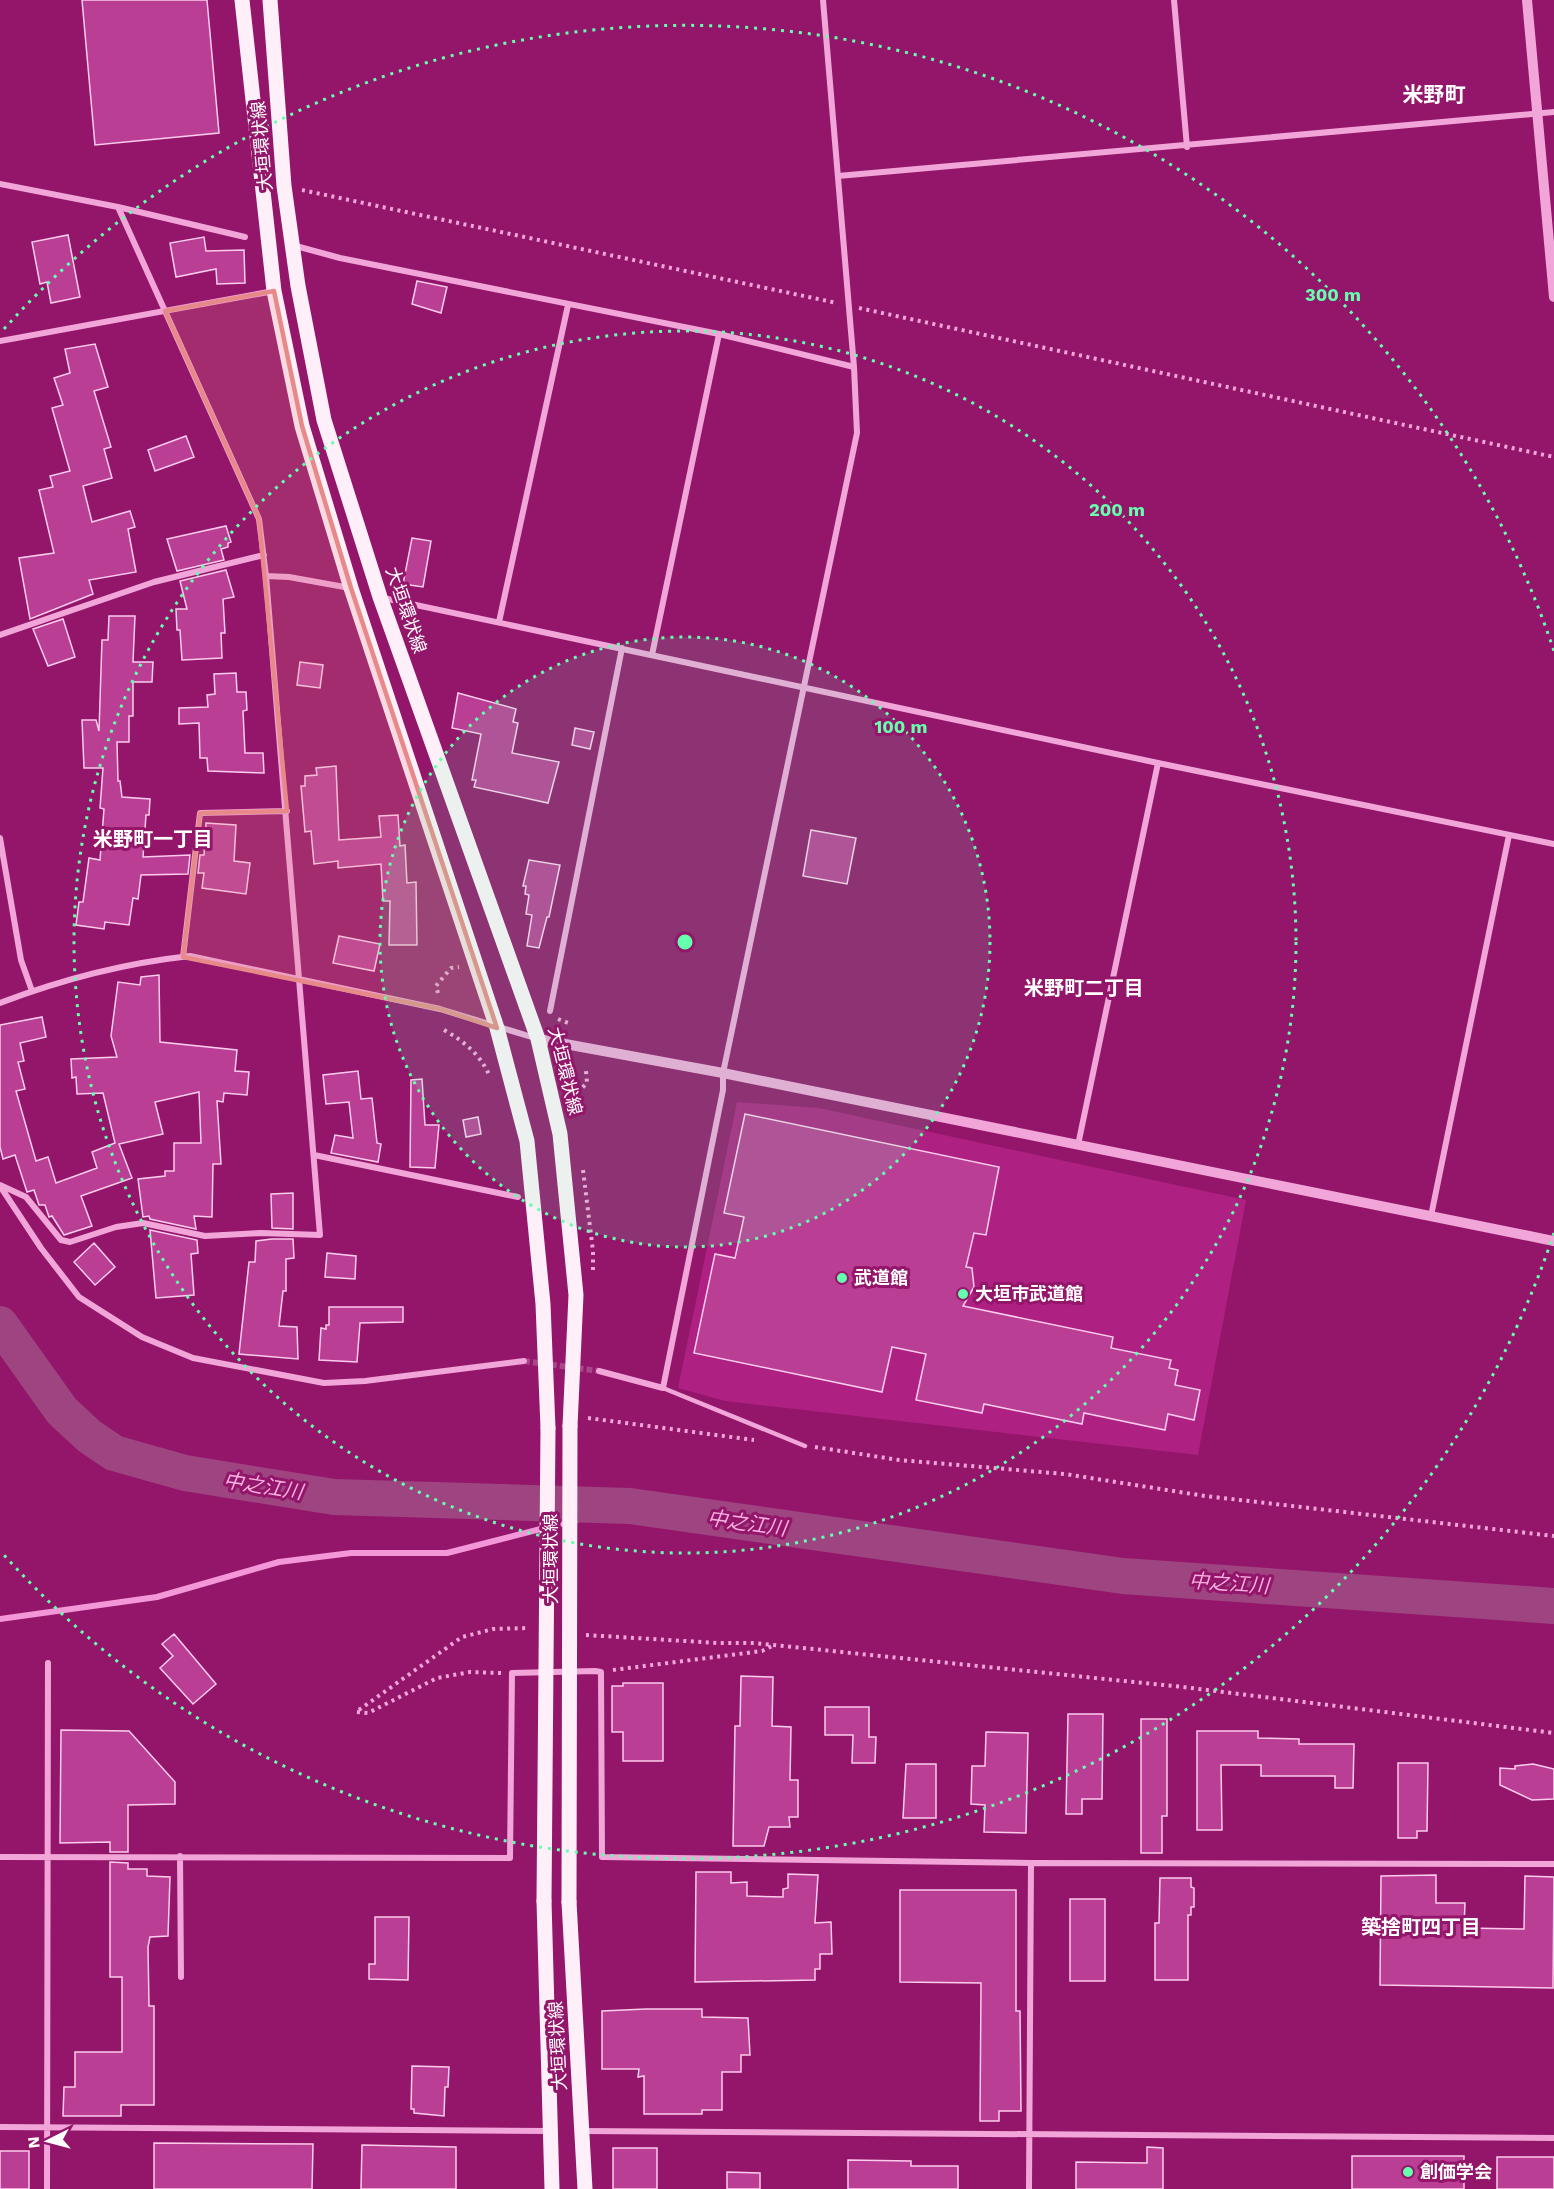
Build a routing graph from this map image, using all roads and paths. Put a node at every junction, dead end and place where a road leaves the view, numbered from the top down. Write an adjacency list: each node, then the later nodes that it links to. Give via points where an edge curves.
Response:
1 (242, 0): 15 (main road, 大垣環状線)
2 (270, 0): 11 (main road, 大垣環状線)
3 (823, 0): 9 (street)
4 (1174, 0): 8 (street)
5 (1527, 0): 7 (street)
6 (1554, 112): 7 (street)
7 (1537, 114): 8 (street); 16 (street)
8 (1187, 147): 9 (street)
9 (838, 176): 18 (street)
10 (0, 184): 12 (street)
11 (284, 186): 14 (main road, 大垣環状線); 18 (path)
12 (118, 207): 13 (street); 19 (street)
13 (245, 237)
14 (292, 241): 17 (street, via 340,258); 27 (main road, 大垣環状線, via 324,420)
15 (274, 291): 19 (street); 26 (main road, 大垣環状線, via 302,426)
16 (1554, 297)
17 (568, 305): 20 (street); 28 (street)
18 (849, 306): 22 (street); 23 (path)
19 (165, 311): 21 (street); 24 (street, via 259,519)
20 (719, 334): 22 (street); 31 (street)
21 (0, 341)
22 (854, 364): 32 (street, via 857,433)
23 (1554, 457)
24 (264, 555): 25 (street); 29 (street, via 154,582)
25 (266, 576): 26 (street); 34 (street)
26 (351, 588): 45 (main road, 大垣環状線)
27 (380, 597): 28 (street); 47 (main road, 大垣環状線)
28 (499, 622): 30 (street)
29 (0, 635)
30 (622, 648): 31 (street); 44 (street)
31 (652, 655): 32 (street)
32 (802, 688): 33 (street); 48 (street)
33 (1158, 764): 35 (street); 50 (street)
34 (287, 812): 38 (street, via 200,813); 40 (street)
35 (1509, 835): 37 (street); 54 (street)
36 (0, 838): 41 (street, via 21,960)
37 (1554, 844)
38 (183, 957): 40 (street); 41 (street)
39 (459, 968): 42 (path, via 451,968 436,986)
40 (301, 979): 45 (street, via 440,1009); 51 (street)
41 (32, 991): 43 (street)
42 (438, 993)
43 (0, 1002)
44 (550, 1011)
45 (497, 1028): 47 (street); 78 (main road, 大垣環状線, bridge, via 527,1141 543,1304 548,1428 544,1901)
46 (444, 1030): 49 (path, via 484,1061)
47 (538, 1039): 48 (street); 79 (main road, 大垣環状線, bridge, via 560,1134 576,1295 570,1426 569,1902)
48 (723, 1073): 50 (street); 58 (street, via 723,1090)
49 (493, 1083)
50 (1078, 1145): 54 (street)
51 (314, 1155): 52 (street, via 320,1235 205,1236 143,1223 70,1242 61,1240 26,1197); 53 (street)
52 (1, 1187): 56 (street, via 79,1297 142,1337 193,1358 324,1383 365,1382)
53 (518, 1197)
54 (1431, 1216): 55 (street)
55 (1554, 1241)
56 (524, 1361)
57 (599, 1371): 58 (street)
58 (663, 1388): 61 (lane)
59 (588, 1418): 60 (path)
60 (760, 1440)
61 (805, 1446): 62 (path, via 899,1460 1065,1474 1205,1496)
62 (1554, 1536)
63 (528, 1628): 68 (path, via 493,1629 462,1637 357,1712 368,1713 437,1678 470,1672)
64 (586, 1635): 65 (path)
65 (775, 1645): 67 (path, via 762,1651); 69 (path, via 1183,1687)
66 (48, 1663): 72 (street)
67 (601, 1672): 68 (street); 73 (street, via 602,1857)
68 (512, 1673): 70 (street, via 510,1858)
69 (1554, 1733)
70 (180, 1856): 72 (street); 75 (street)
71 (0, 1857): 72 (street)
72 (49, 1857): 77 (street)
73 (1031, 1863): 74 (street); 80 (street)
74 (1554, 1864)
75 (181, 1977)
76 (0, 2127): 77 (street)
77 (48, 2127): 78 (street); 82 (street)
78 (551, 2131): 83 (main road, 大垣環状線)
79 (582, 2131): 80 (street); 84 (main road, 大垣環状線)
80 (1029, 2134): 81 (street); 85 (street)
81 (1554, 2138)
82 (47, 2189)
83 (552, 2189)
84 (585, 2189)
85 (1029, 2189)

